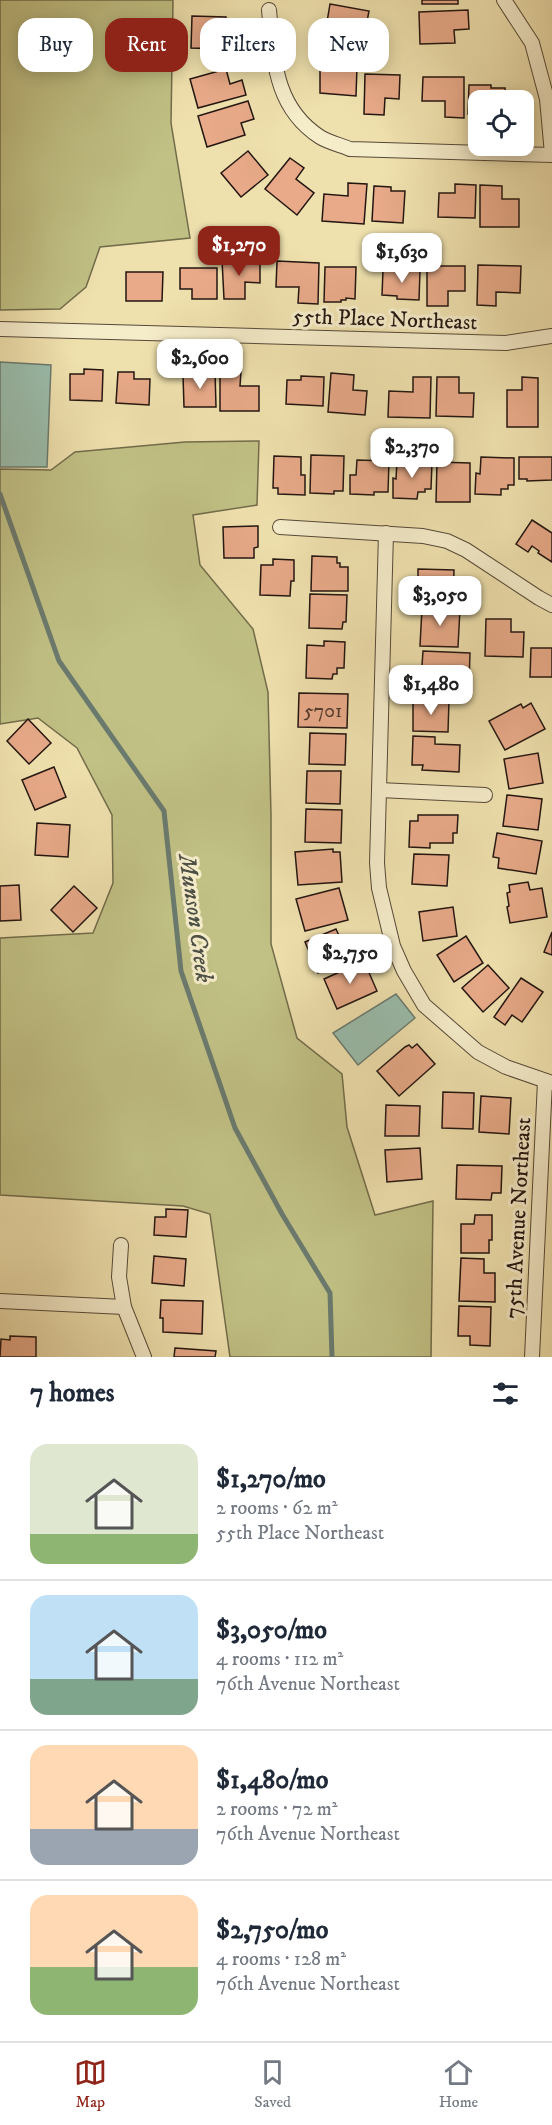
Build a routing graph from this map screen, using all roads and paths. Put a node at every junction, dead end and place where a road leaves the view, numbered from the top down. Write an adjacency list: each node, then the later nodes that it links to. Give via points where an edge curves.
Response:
1 (504, 0): 3 (street, via 532,43 548,99)
2 (269, 10): 3 (street, via 282,94 298,119 321,138 350,148)
3 (552, 154)
4 (0, 329): 5 (street, 55th Place Northeast, via 506,343)
5 (552, 336)
6 (280, 527): 7 (street)
7 (386, 533): 8 (street, via 423,536 457,546); 9 (street)
8 (552, 605)
9 (379, 790): 10 (street); 11 (street, via 377,863 385,921 400,963 424,1005 478,1052 506,1068)
10 (485, 795)
11 (549, 1082): 16 (street, 75th Avenue Northeast)
12 (121, 1245): 14 (street, via 119,1277)
13 (0, 1301): 14 (street)
14 (124, 1307): 15 (street)
15 (144, 1357)
16 (532, 1357)

